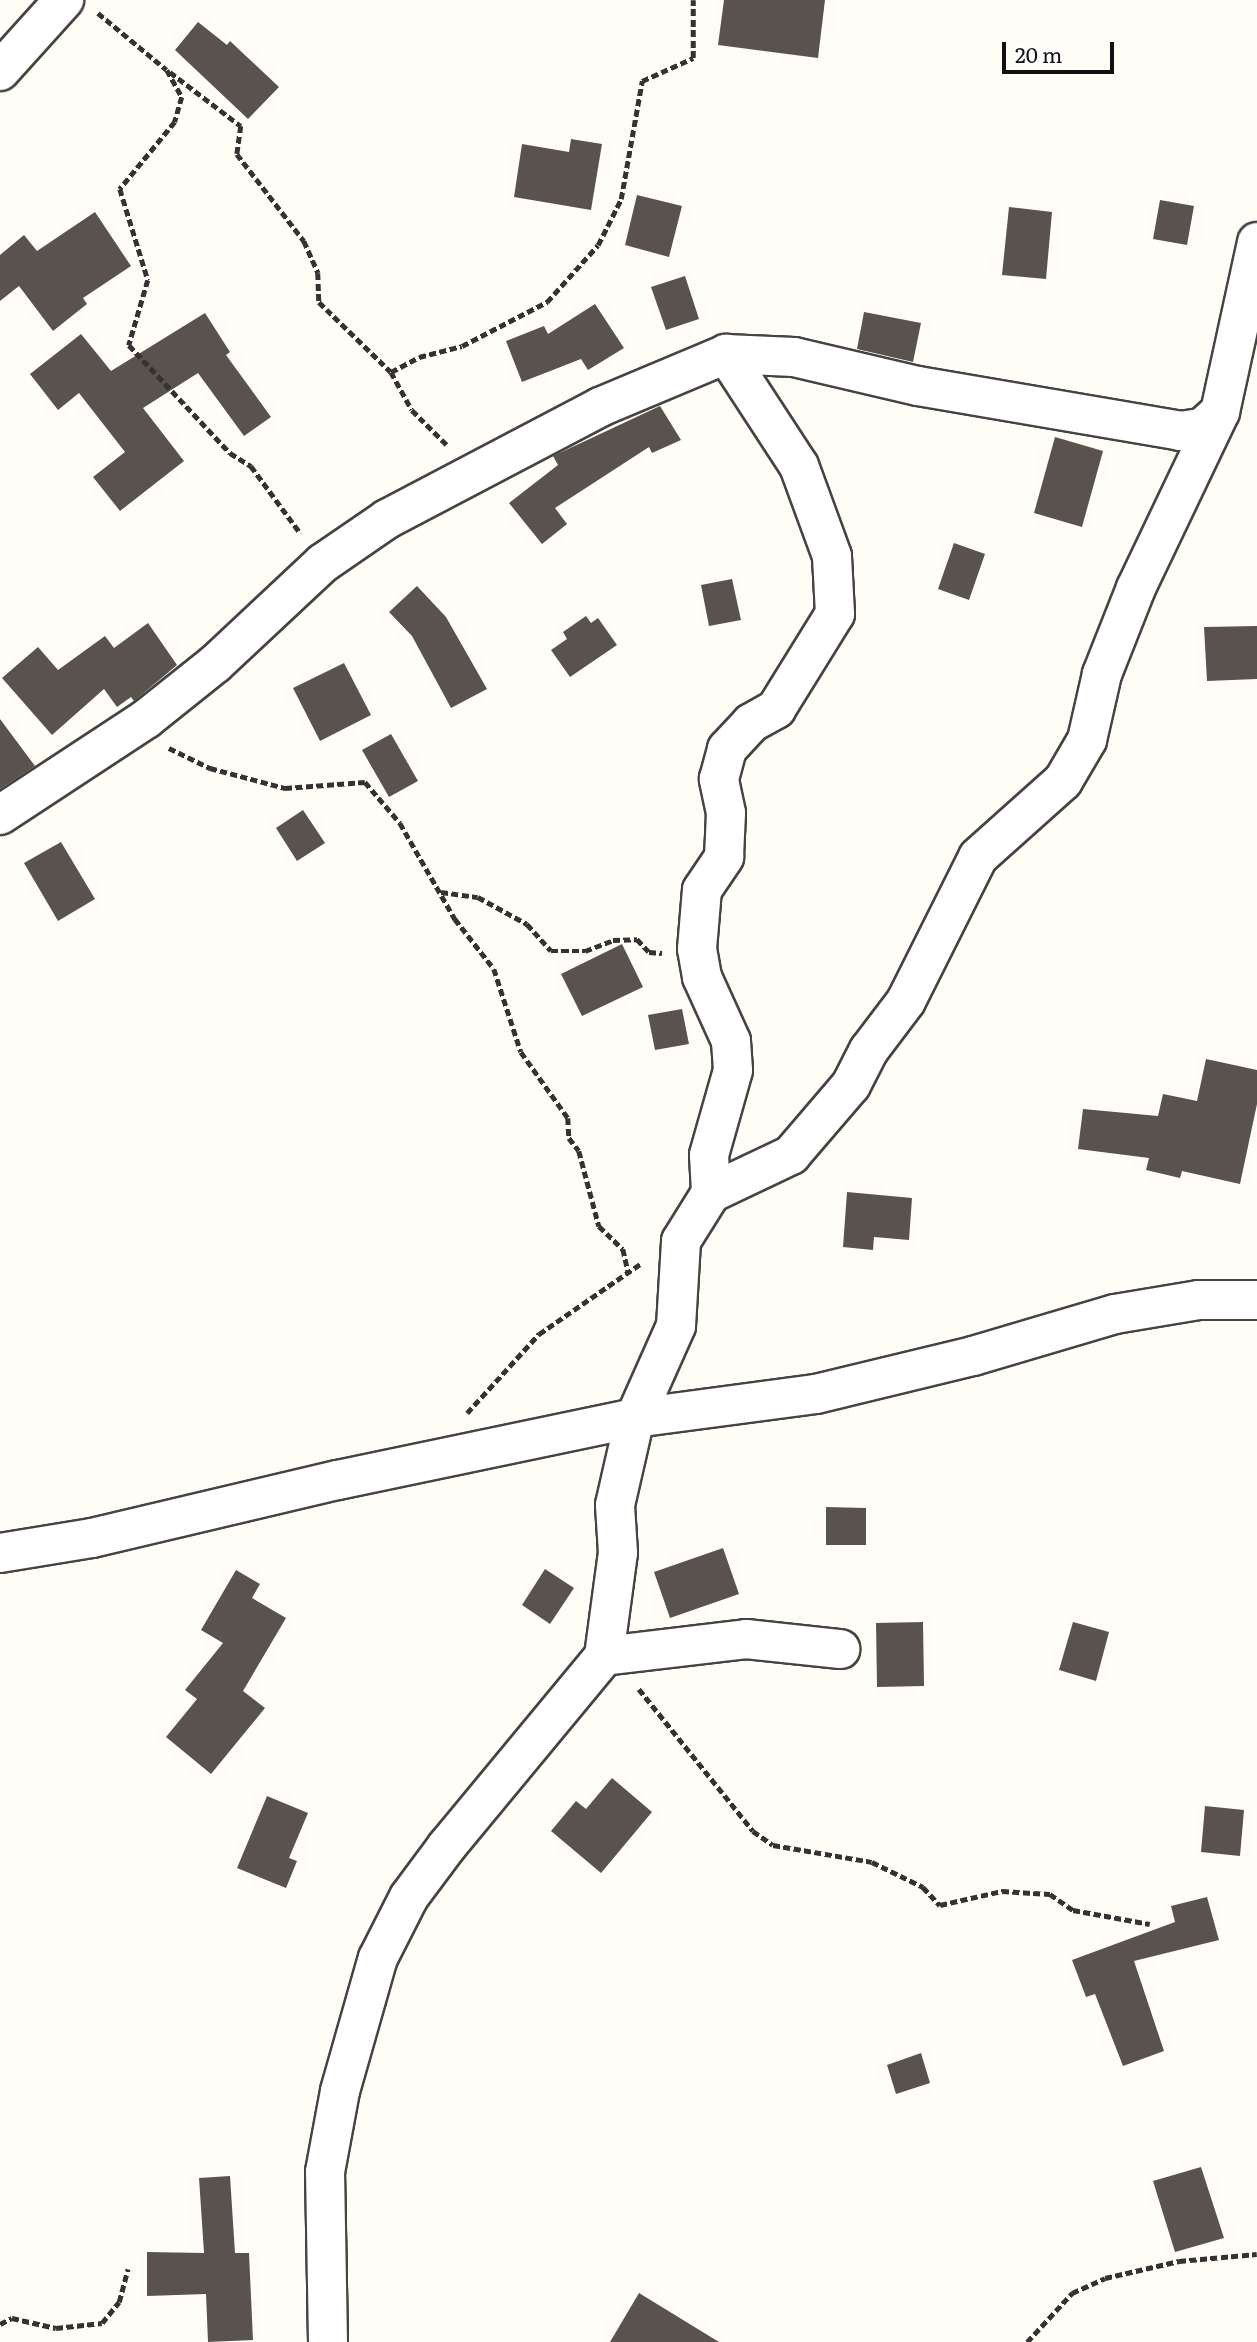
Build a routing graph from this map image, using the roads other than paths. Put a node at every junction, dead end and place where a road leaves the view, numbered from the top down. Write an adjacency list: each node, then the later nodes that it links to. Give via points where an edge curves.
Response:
1 (77, 4): 2 (street)
2 (0, 71)
3 (1257, 242): 5 (street)
4 (726, 354): 5 (street, via 794,357 918,386 1180,431 1202,428); 6 (street, via 600,407 387,519 323,563 215,664 146,719); 7 (street, via 799,466 832,556 835,614 776,709 751,723 727,749 719,779 726,813 724,857 702,890 697,949 702,977 731,1041 733,1070 709,1155)
5 (1220, 412): 7 (street, via 1136,587 1102,674 1087,740 1063,781 1043,794 978,857 905,1001 869,1050 851,1085 817,1127 791,1155)
6 (0, 815)
7 (711, 1193): 9 (street, via 681,1241 676,1326)
8 (1257, 1300): 9 (street, via 1199,1300 1115,1314 973,1356 816,1394)
9 (635, 1418): 10 (street, via 338,1480 92,1538); 12 (street, via 615,1505 618,1553)
10 (0, 1553)
11 (840, 1649): 12 (street, via 746,1639)
12 (611, 1656): 13 (street, via 447,1846 409,1897 378,1958 340,2091 325,2172)
13 (328, 2342)

